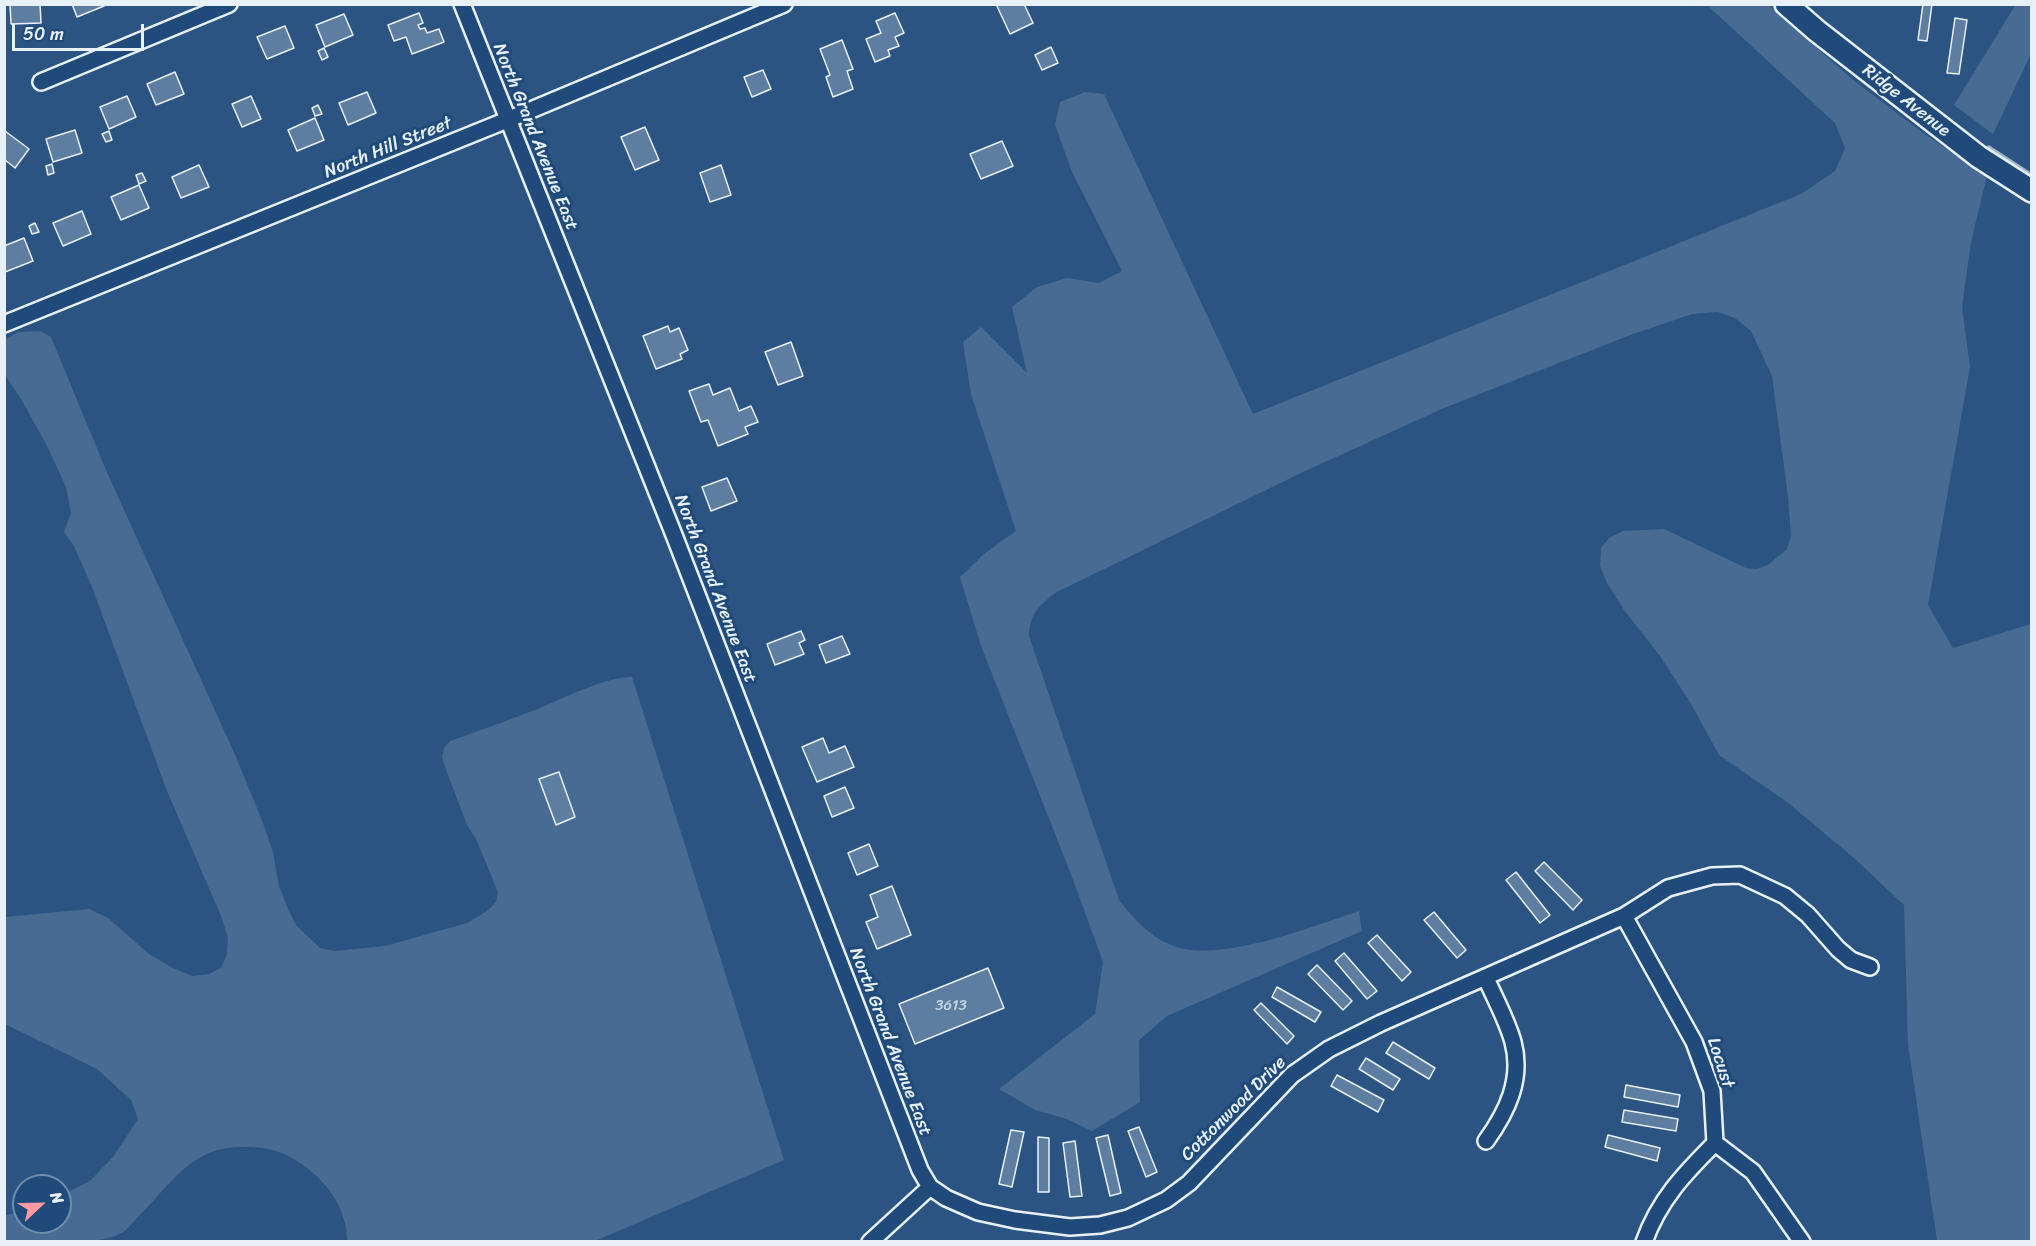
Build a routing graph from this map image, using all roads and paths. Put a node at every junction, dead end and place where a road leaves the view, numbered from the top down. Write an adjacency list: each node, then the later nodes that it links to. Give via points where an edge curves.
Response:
1 (229, 4): 5 (street)
2 (462, 4): 6 (street, North Grand Avenue East)
3 (784, 4): 6 (street, North Hill Street)
4 (1786, 4): 7 (street, Ridge Avenue, via 1979,157)
5 (41, 82)
6 (507, 120): 8 (street, North Hill Street); 14 (street, North Grand Avenue East, via 674,535 913,1153)
7 (2031, 191)
8 (4, 324)
9 (1624, 916): 10 (street, Cottonwood Drive, via 1668,888 1712,876 1740,875 1785,896 1851,960); 11 (street, Cottonwood Drive); 13 (street, Locust, via 1694,1042 1712,1091)
10 (1870, 967)
11 (1486, 978): 12 (street, via 1513,1042 1516,1068 1502,1119); 15 (street, Cottonwood Drive, via 1329,1049 1292,1075 1189,1183 1166,1200 1128,1218)
12 (1486, 1141)
13 (1714, 1143): 17 (street, via 1677,1182 1653,1218); 18 (street, via 1753,1172)
14 (930, 1187): 15 (street, Cottonwood Drive, via 978,1212); 16 (street)
15 (1070, 1234)
16 (871, 1241)
17 (1644, 1242)
18 (1802, 1242)

